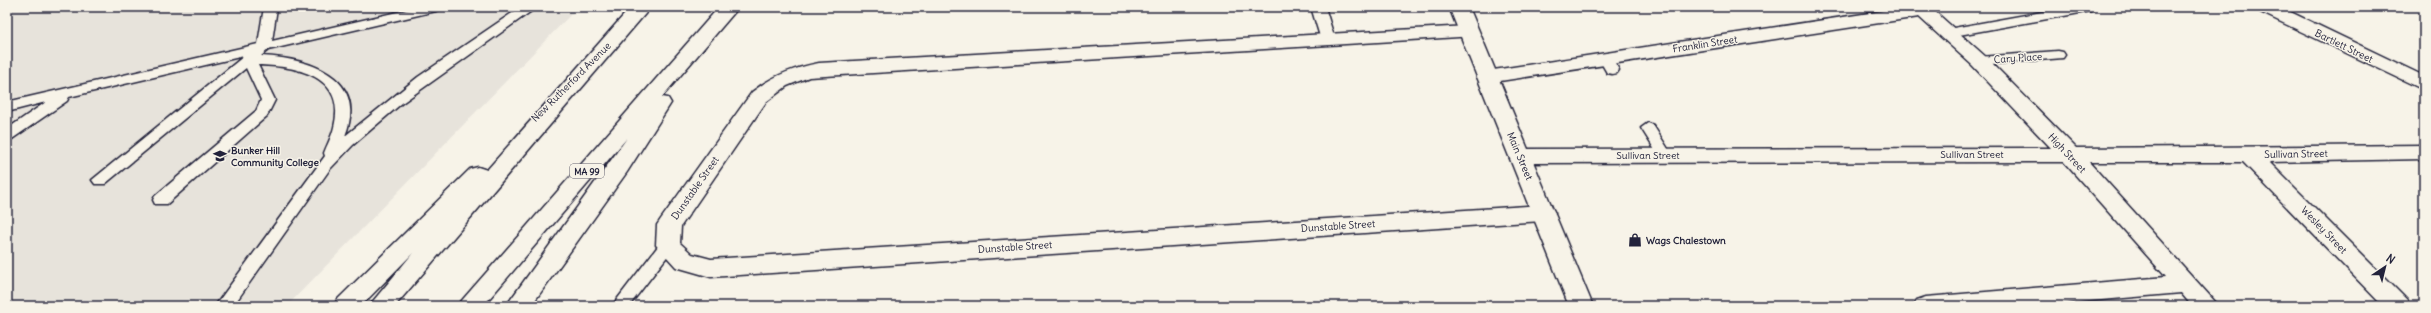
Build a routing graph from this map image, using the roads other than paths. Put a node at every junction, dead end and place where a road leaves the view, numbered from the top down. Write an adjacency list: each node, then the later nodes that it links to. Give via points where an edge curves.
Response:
1 (436, 7): 16 (lane)
2 (530, 7): 32 (lane, via 384,111 352,136)
3 (641, 7): 14 (street)
4 (729, 7): 13 (street, MA 99)
5 (1318, 7): 15 (lane)
6 (1459, 7): 11 (street, Main Street)
7 (2092, 7): 12 (lane)
8 (2265, 7): 22 (street, Bartlett Street)
9 (270, 8): 16 (lane)
10 (1921, 9): 12 (street, High Street); 21 (street, Franklin Street, via 1609,64)
11 (1468, 32): 15 (street, Dunstable Street); 21 (street, Main Street)
12 (1948, 33): 19 (street, High Street)
13 (705, 35): 41 (street, MA 99); 42 (street, via 619,167)
14 (613, 39): 39 (street, New Rutherford Avenue); 40 (street, New Rutherford Avenue)
15 (1328, 40): 36 (street, Dunstable Street, via 819,69 792,74 774,83 759,97 668,225)
16 (266, 46): 18 (lane); 20 (lane)
17 (2058, 55): 19 (lane, Cary Place)
18 (249, 60): 20 (lane); 32 (lane, via 289,63 308,68 326,76 337,88 344,106 344,117 335,146); 33 (lane); 34 (lane, via 268,100 262,113)
19 (1979, 61): 28 (street, High Street)
20 (199, 62): 23 (lane)
21 (1487, 77): 31 (street, Main Street)
22 (2424, 84)
23 (68, 93): 24 (lane); 26 (lane)
24 (7, 107)
25 (1648, 128): 30 (lane)
26 (7, 136)
27 (2424, 152): 29 (street, Sullivan Street)
28 (2069, 154): 29 (street, Sullivan Street); 30 (street, Sullivan Street); 37 (street, High Street)
29 (2249, 154): 47 (street, Wesley Street)
30 (1665, 155): 31 (street, Sullivan Street)
31 (1521, 156): 35 (street, Main Street)
32 (325, 165): 38 (lane)
33 (100, 180)
34 (161, 200)
35 (1543, 213): 36 (street, Dunstable Street, via 711,268 684,260); 44 (street, Main Street)
36 (668, 245): 43 (lane)
37 (2186, 284): 45 (street); 46 (street, High Street)
38 (223, 306)
39 (346, 306)
40 (381, 306)
41 (469, 306)
42 (518, 306)
43 (620, 306)
44 (1581, 306)
45 (1926, 306)
46 (2207, 306)
47 (2398, 306)

